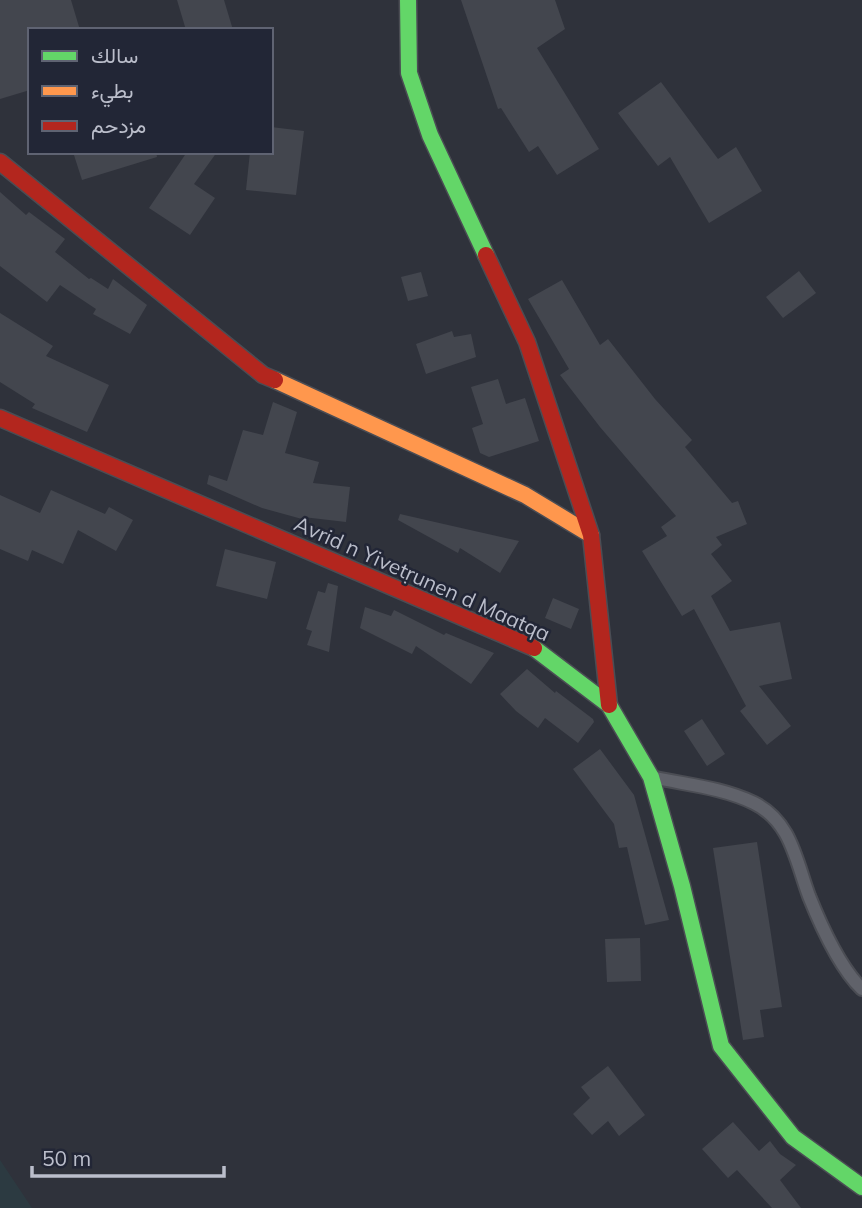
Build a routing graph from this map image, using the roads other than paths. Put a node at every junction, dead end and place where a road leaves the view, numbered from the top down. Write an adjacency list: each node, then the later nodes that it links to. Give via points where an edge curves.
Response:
1 (408, 0): 4 (street, via 409,73 430,135 527,342)
2 (0, 162): 4 (street, via 264,375 525,495)
3 (0, 418): 5 (street, Avrid n Yivetṛunen d Maatqa, via 533,647)
4 (591, 535): 5 (street)
5 (609, 705): 6 (street, Avrid n Yivetṛunen d Maatqa)
6 (651, 777): 7 (lane, via 718,789 775,817 786,831 810,899 847,975); 8 (street, Avrid n Yivetṛunen d Maatqa, via 721,1046 793,1137)
7 (862, 989)
8 (862, 1187)

